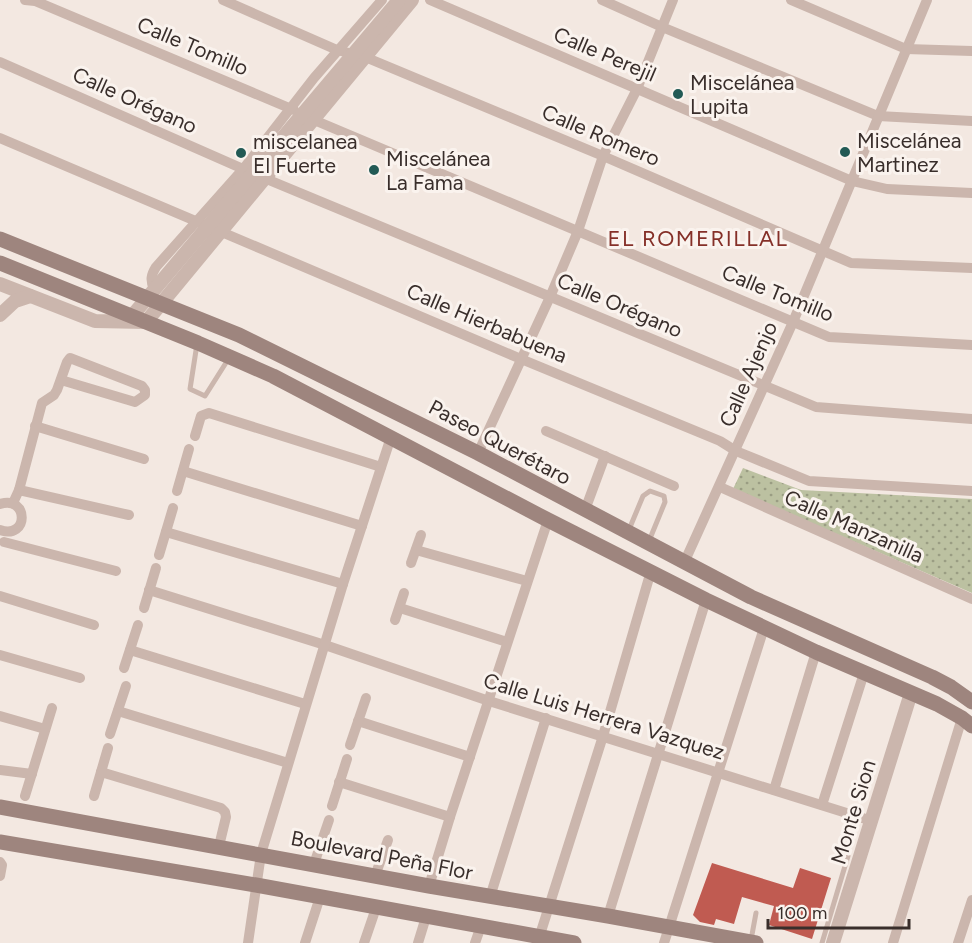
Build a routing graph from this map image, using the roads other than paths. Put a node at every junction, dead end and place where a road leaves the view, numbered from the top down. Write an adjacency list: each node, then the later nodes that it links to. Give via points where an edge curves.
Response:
1 (223, 0): 13 (street, Calle Romero)
2 (382, 0): 13 (street)
3 (399, 0): 15 (street)
4 (412, 0): 15 (street)
5 (430, 0): 17 (street, Calle Perejil)
6 (602, 0): 11 (street)
7 (673, 0): 11 (street)
8 (791, 0): 12 (street)
9 (927, 0): 12 (street, Calle Ajenjo)
10 (30, 1): 18 (street, Calle Tomillo)
11 (662, 27): 17 (street); 19 (street)
12 (906, 49): 14 (street); 19 (street, Calle Ajenjo)
13 (337, 50): 15 (street, Calle Romero); 18 (street)
14 (972, 51)
15 (359, 56): 20 (street); 23 (street, Calle Romero)
16 (0, 62): 24 (street, Calle Orégano)
17 (637, 89): 23 (street); 25 (street, Calle Perejil)
18 (290, 108): 20 (street, Calle Tomillo); 24 (street)
19 (878, 116): 21 (street); 25 (street, Calle Ajenjo)
20 (308, 118): 24 (street); 28 (street, Calle Tomillo)
21 (972, 121)
22 (0, 138): 27 (street, Calle Hierbabuena)
23 (603, 156): 28 (street); 30 (street, Calle Romero)
24 (254, 173): 27 (street); 27 (street); 36 (street, Calle Orégano)
25 (852, 181): 26 (street, Calle Perejil, via 887,189); 30 (street, Calle Ajenjo)
26 (972, 193)
27 (208, 227): 35 (street); 35 (street, via 152,273); 43 (street, Calle Hierbabuena)
28 (578, 231): 36 (street); 39 (street, Calle Tomillo)
29 (0, 239): 35 (main road, Paseo Querétaro)
30 (821, 250): 32 (street, Calle Romero, via 850,263); 39 (street, Calle Ajenjo)
31 (0, 263): 38 (main road)
32 (972, 268)
33 (0, 284): 34 (street)
34 (30, 296): 37 (street, via 15,301); 38 (street, via 95,321)
35 (154, 296): 38 (street); 53 (main road, Paseo Querétaro)
36 (550, 297): 43 (street); 45 (street, Calle Orégano)
37 (0, 315)
38 (139, 319): 40 (main road)
39 (793, 322): 41 (street, Calle Tomillo, via 830,337); 45 (street, Calle Ajenjo)
40 (198, 343): 42 (main road); 42 (lane, via 190,389 205,396)
41 (972, 345)
42 (230, 357): 50 (main road)
43 (521, 359): 52 (street, Calle Hierbabuena); 53 (street)
44 (61, 380): 44 (street, via 70,358 142,386 145,396 135,402); 47 (street, via 54,395 42,403)
45 (764, 387): 46 (street, Calle Orégano, via 816,407); 52 (street, Calle Ajenjo)
46 (972, 419)
47 (35, 426): 55 (street); 60 (street)
48 (546, 431): 54 (street)
49 (195, 436): 56 (street, via 201,416 209,413)
50 (391, 437): 56 (street); 68 (main road)
51 (189, 449): 57 (street)
52 (736, 451): 59 (street, Calle Ajenjo); 62 (street, Calle Hierbabuena, via 809,481)
53 (478, 453): 66 (main road, Paseo Querétaro)
54 (605, 456): 58 (street); 66 (street)
55 (144, 459)
56 (381, 467): 69 (street)
57 (183, 471): 61 (street); 69 (street)
58 (674, 486)
59 (720, 487): 79 (street, Calle Ajenjo); 89 (street, Calle Manzanilla)
60 (19, 490): 63 (street); 67 (street)
61 (177, 491)
62 (972, 491)
63 (13, 503): 64 (street); 72 (street, via 20,509 20,525)
64 (0, 504)
65 (173, 507): 70 (street)
66 (585, 510): 71 (main road, Paseo Querétaro)
67 (129, 515)
68 (548, 520): 82 (main road); 83 (street)
69 (362, 526): 84 (street)
70 (166, 532): 77 (street); 84 (street)
71 (628, 533): 74 (main road, Paseo Querétaro); 74 (lane, via 646,492 662,495 663,510)
72 (3, 535): 76 (street); 81 (street)
73 (421, 535): 75 (street)
74 (647, 544): 79 (main road, Paseo Querétaro)
75 (416, 550): 78 (street); 83 (street)
76 (0, 553)
77 (159, 555)
78 (411, 563)
79 (684, 563): 88 (main road, Paseo Querétaro)
80 (156, 568): 85 (street)
81 (116, 571)
82 (651, 571): 90 (main road); 120 (street)
83 (527, 580): 98 (street)
84 (343, 584): 99 (street)
85 (150, 590): 91 (street); 99 (street, Calle Luis Herrera Vazquez)
86 (404, 593): 92 (street)
87 (0, 596): 95 (street)
88 (751, 597): 93 (main road); 110 (main road, Paseo Querétaro, via 932,677)
89 (972, 599)
90 (706, 600): 93 (main road); 123 (street)
91 (144, 608)
92 (400, 608): 94 (street); 98 (street)
93 (741, 617): 97 (main road)
94 (395, 620)
95 (94, 625)
96 (138, 625): 100 (street)
97 (764, 628): 101 (main road); 129 (street)
98 (507, 642): 109 (street)
99 (325, 645): 109 (street, Calle Luis Herrera Vazquez); 111 (street)
100 (130, 650): 103 (street); 111 (street)
101 (816, 652): 104 (main road); 132 (street)
102 (0, 654): 105 (street)
103 (124, 668)
104 (864, 674): 107 (main road); 135 (street)
105 (80, 678)
106 (126, 686): 113 (street)
107 (911, 693): 117 (main road); 140 (street, Monte Sion)
108 (366, 698): 116 (street)
109 (489, 701): 115 (street, Calle Luis Herrera Vazquez); 124 (street)
110 (972, 702)
111 (305, 704): 126 (street)
112 (52, 708): 118 (street)
113 (118, 711): 119 (street); 126 (street)
114 (0, 716): 118 (street)
115 (546, 718): 120 (street, Calle Luis Herrera Vazquez); 153 (street)
116 (358, 721): 121 (street); 124 (street)
117 (967, 722): 173 (street)
118 (45, 729): 130 (street)
119 (110, 734)
120 (603, 736): 123 (street, Calle Luis Herrera Vazquez); 155 (street)
121 (350, 745)
122 (108, 748): 128 (street)
123 (659, 754): 129 (street, Calle Luis Herrera Vazquez); 158 (street)
124 (470, 758): 138 (street)
125 (347, 759): 131 (street)
126 (288, 763): 144 (street)
127 (0, 770): 130 (street)
128 (100, 772): 134 (street); 143 (street, via 221,808 226,817)
129 (718, 772): 132 (street, Calle Luis Herrera Vazquez); 161 (street)
130 (32, 774): 133 (street)
131 (339, 782): 136 (street); 138 (street)
132 (774, 790): 135 (street, Calle Luis Herrera Vazquez)
133 (26, 796)
134 (94, 796)
135 (822, 805): 140 (street, Calle Luis Herrera Vazquez)
136 (332, 806)
137 (0, 807): 143 (main road, Boulevard Peña Flor)
138 (450, 817): 151 (street)
139 (328, 820): 147 (street)
140 (872, 821): 172 (street, Monte Sion)
141 (388, 840): 149 (street)
142 (0, 842): 150 (main road)
143 (219, 846): 144 (main road, Boulevard Peña Flor)
144 (261, 854): 147 (main road, Boulevard Peña Flor); 150 (street)
145 (848, 856): 171 (lane)
146 (0, 862): 148 (street)
147 (314, 864): 149 (main road, Boulevard Peña Flor)
148 (0, 876)
149 (375, 876): 151 (main road, Boulevard Peña Flor)
150 (256, 885): 152 (main road); 163 (street)
151 (429, 886): 153 (main road, Boulevard Peña Flor)
152 (320, 897): 156 (main road); 164 (street)
153 (490, 897): 155 (main road, Boulevard Peña Flor)
154 (972, 900): 174 (street)
155 (548, 907): 158 (main road, Boulevard Peña Flor); 162 (street)
156 (376, 908): 159 (main road); 165 (street)
157 (756, 913): 170 (lane)
158 (608, 916): 161 (main road, Boulevard Peña Flor)
159 (426, 917): 160 (main road); 166 (street)
160 (481, 926): 162 (main road); 167 (street)
161 (669, 927): 169 (street); 170 (main road, Boulevard Peña Flor)
162 (538, 940): 168 (main road)
163 (248, 943)
164 (305, 943)
165 (364, 943)
166 (418, 943)
167 (475, 943)
168 (574, 943)
169 (664, 943)
170 (753, 943)
171 (822, 943)
172 (833, 943)
173 (893, 943)
174 (958, 943)

